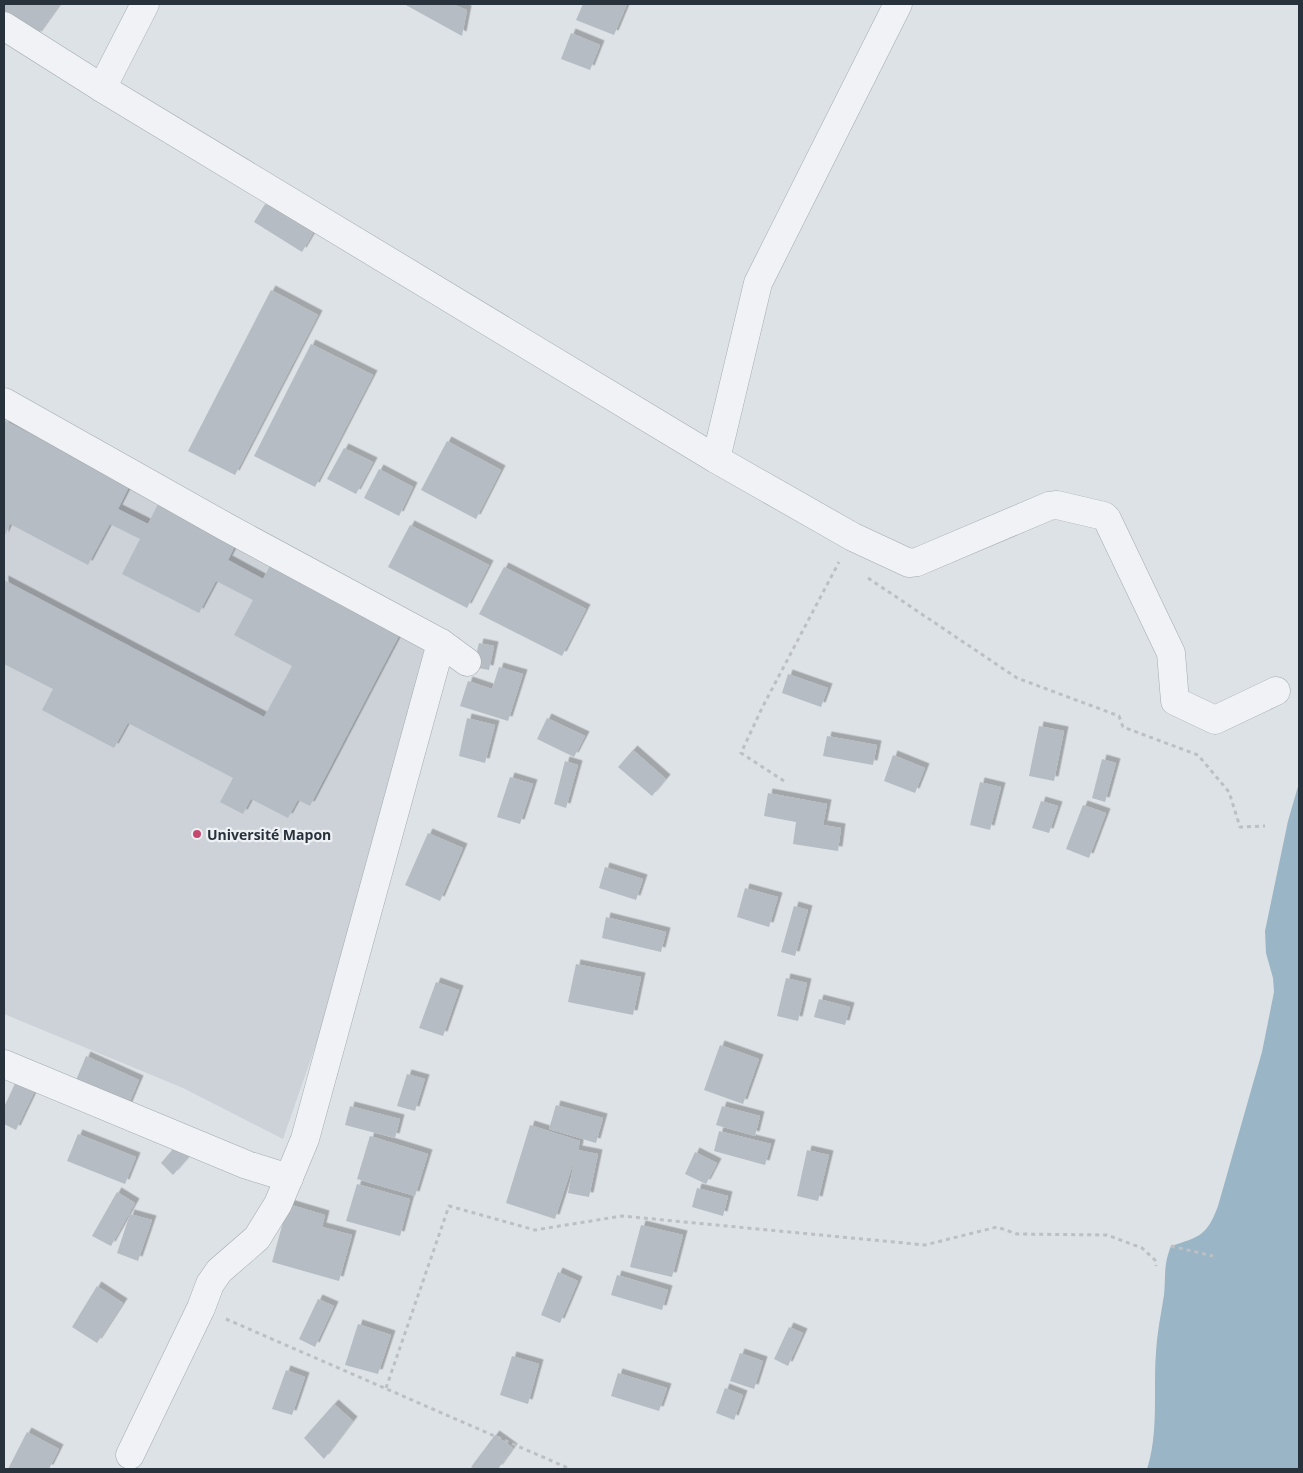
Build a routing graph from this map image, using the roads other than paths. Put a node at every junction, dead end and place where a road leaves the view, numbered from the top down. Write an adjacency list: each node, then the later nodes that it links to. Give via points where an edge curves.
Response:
1 (145, 4): 4 (street)
2 (898, 4): 6 (street, via 758,283)
3 (4, 26): 4 (street)
4 (102, 88): 6 (street)
5 (4, 402): 7 (street)
6 (716, 459): 9 (street, via 853,536 909,563 1049,506 1104,516 1171,653 1176,700 1215,720)
7 (442, 643): 8 (street); 11 (street, via 305,1139)
8 (467, 662)
9 (1276, 691)
10 (4, 1064): 11 (street, via 247,1165)
11 (289, 1178): 12 (street, via 258,1238 219,1271 210,1284)
12 (130, 1455)

